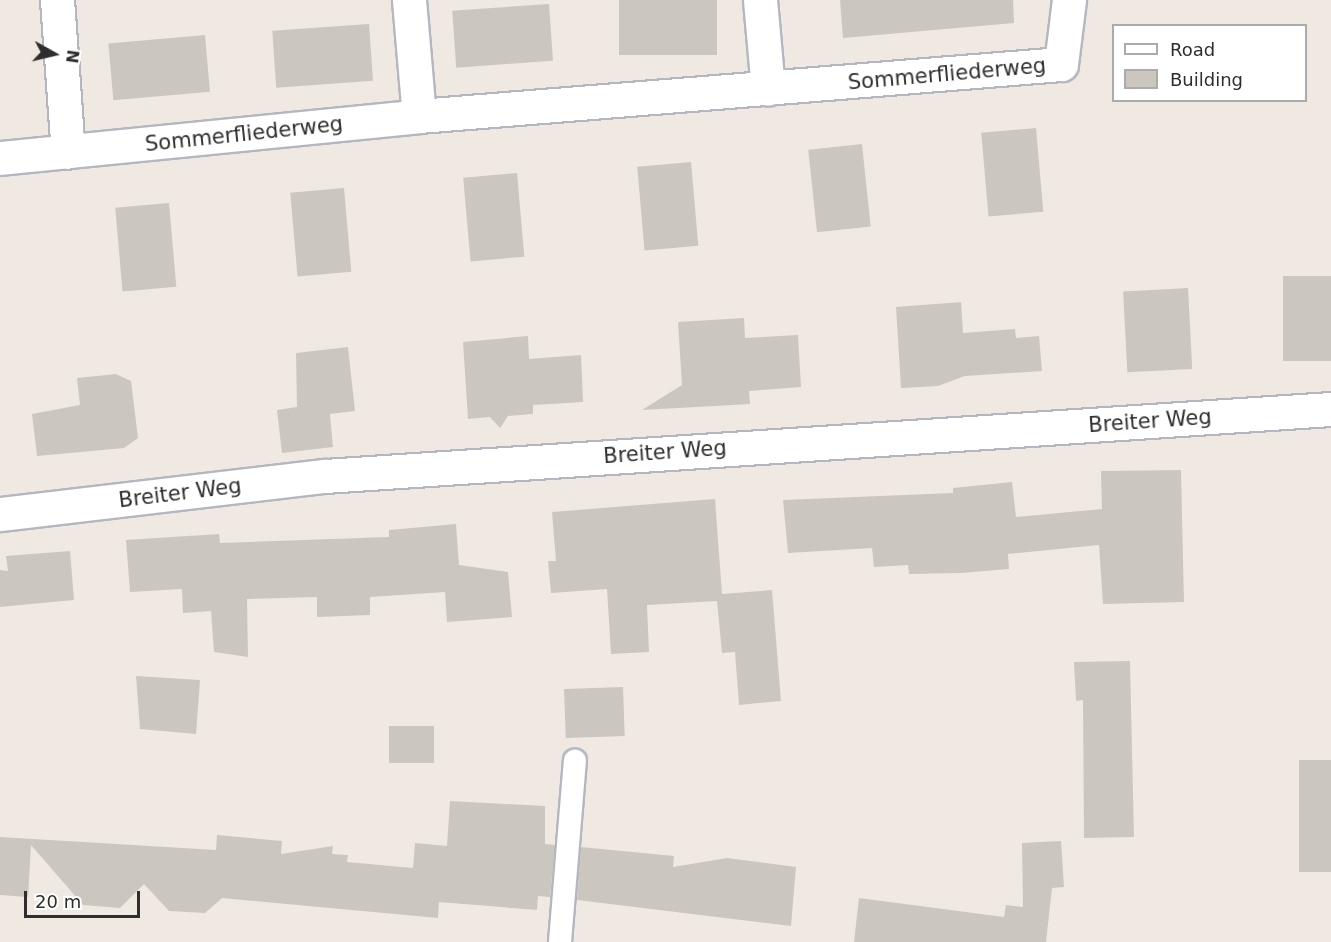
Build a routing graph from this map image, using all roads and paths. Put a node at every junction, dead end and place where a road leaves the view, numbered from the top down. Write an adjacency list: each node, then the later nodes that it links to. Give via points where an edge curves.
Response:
1 (57, 0): 7 (street)
2 (409, 0): 6 (street)
3 (760, 0): 5 (street)
4 (1070, 0): 5 (street, Sommerfliederweg, via 1061,64)
5 (768, 89): 6 (street, Sommerfliederweg)
6 (419, 116): 7 (street, Sommerfliederweg)
7 (68, 152): 8 (street, Sommerfliederweg)
8 (0, 158)
9 (1331, 409): 10 (street, Breiter Weg, via 325,476)
10 (0, 514)
11 (575, 761): 12 (lane)
12 (560, 942)

